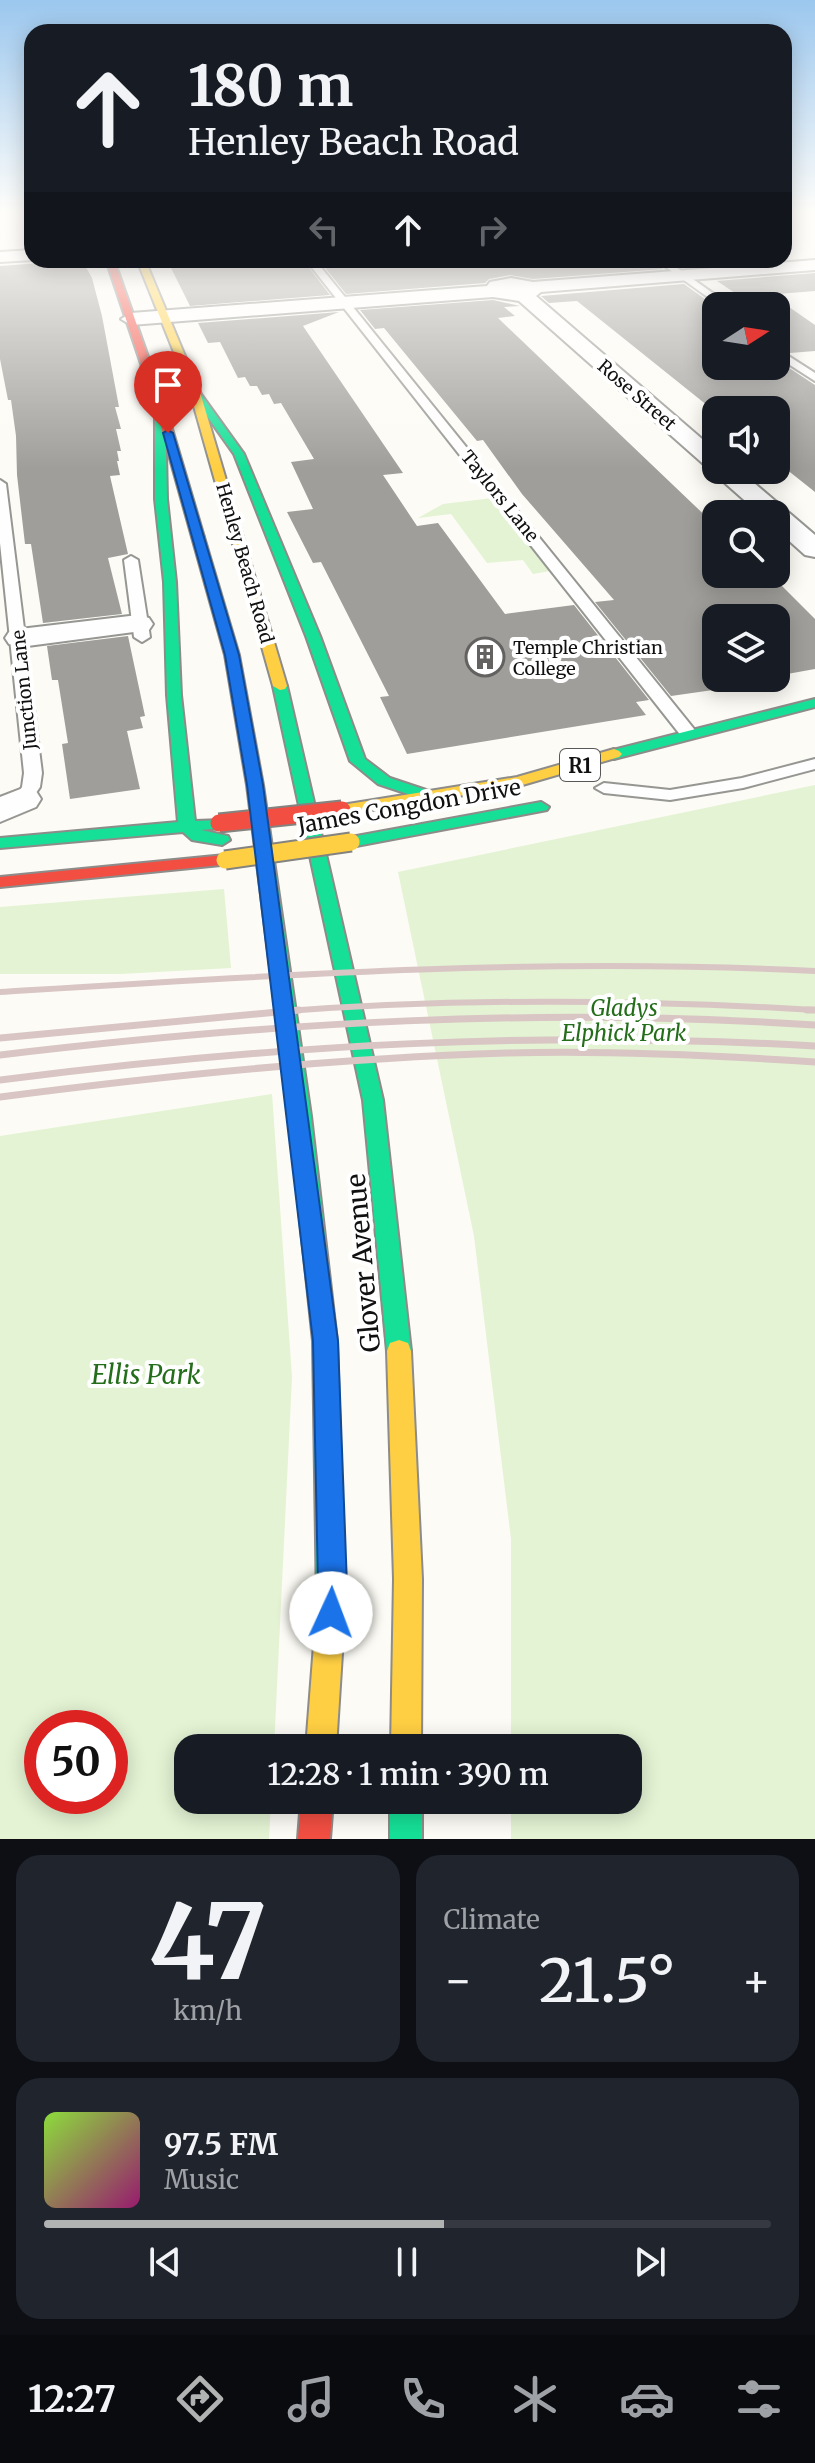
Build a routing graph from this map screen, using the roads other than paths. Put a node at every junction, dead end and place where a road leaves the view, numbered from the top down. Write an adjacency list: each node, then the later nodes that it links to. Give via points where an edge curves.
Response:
1 (123, 297): 8 (main road, Henley Beach Road)
2 (157, 297): 7 (main road, Henley Beach Road)
3 (340, 297): 6 (lane, Taylors Lane)
4 (411, 297): 6 (street)
5 (523, 297): 13 (street, Rose Street)
6 (346, 304): 7 (street); 23 (lane, Taylors Lane)
7 (166, 316): 8 (street); 11 (main road, Henley Beach Road)
8 (131, 319): 12 (main road, Henley Beach Road)
9 (790, 361): 10 (lane)
10 (815, 378)
11 (195, 392): 26 (main road, Henley Beach Road); 30 (main road, via 239,454 358,761 384,781)
12 (160, 405): 27 (main road, Henley Beach Road, via 232,655); 33 (main road, via 161,499)
13 (702, 451)
14 (0, 484): 21 (lane, Junction Lane)
15 (741, 484): 16 (street)
16 (759, 500)
17 (790, 527): 18 (street)
18 (815, 549)
19 (131, 560): 20 (lane)
20 (140, 630): 21 (street)
21 (20, 638): 32 (lane, Junction Lane, via 33,773 31,787)
22 (815, 703): 23 (main road, James Congdon Drive / R1)
23 (688, 733): 30 (main road, James Congdon Drive / R1, via 519,781)
24 (815, 764): 28 (lane, via 670,795)
25 (646, 775): 28 (main road, R1)
26 (303, 780): 39 (main road, Glover Avenue, via 373,1100 398,1333 408,1579)
27 (255, 785): 38 (main road, Glover Avenue, via 325,1341 333,1586)
28 (604, 788): 29 (main road, R1)
29 (580, 795)
30 (432, 797): 34 (main road, James Congdon Drive / R1, bridge)
31 (554, 803): 35 (main road, James Congdon Drive / R1, via 467,823)
32 (12, 805)
33 (187, 827): 34 (main road, James Congdon Drive / R1); 36 (main road, James Congdon Drive / R1)
34 (221, 832): 35 (main road)
35 (349, 837): 37 (main road, James Congdon Drive, bridge, via 225,860)
36 (0, 843)
37 (0, 882)
38 (322, 1734)
39 (406, 1734)
40 (316, 1814): 42 (main road)
41 (406, 1814): 43 (main road)
42 (314, 1839)
43 (406, 1839)

